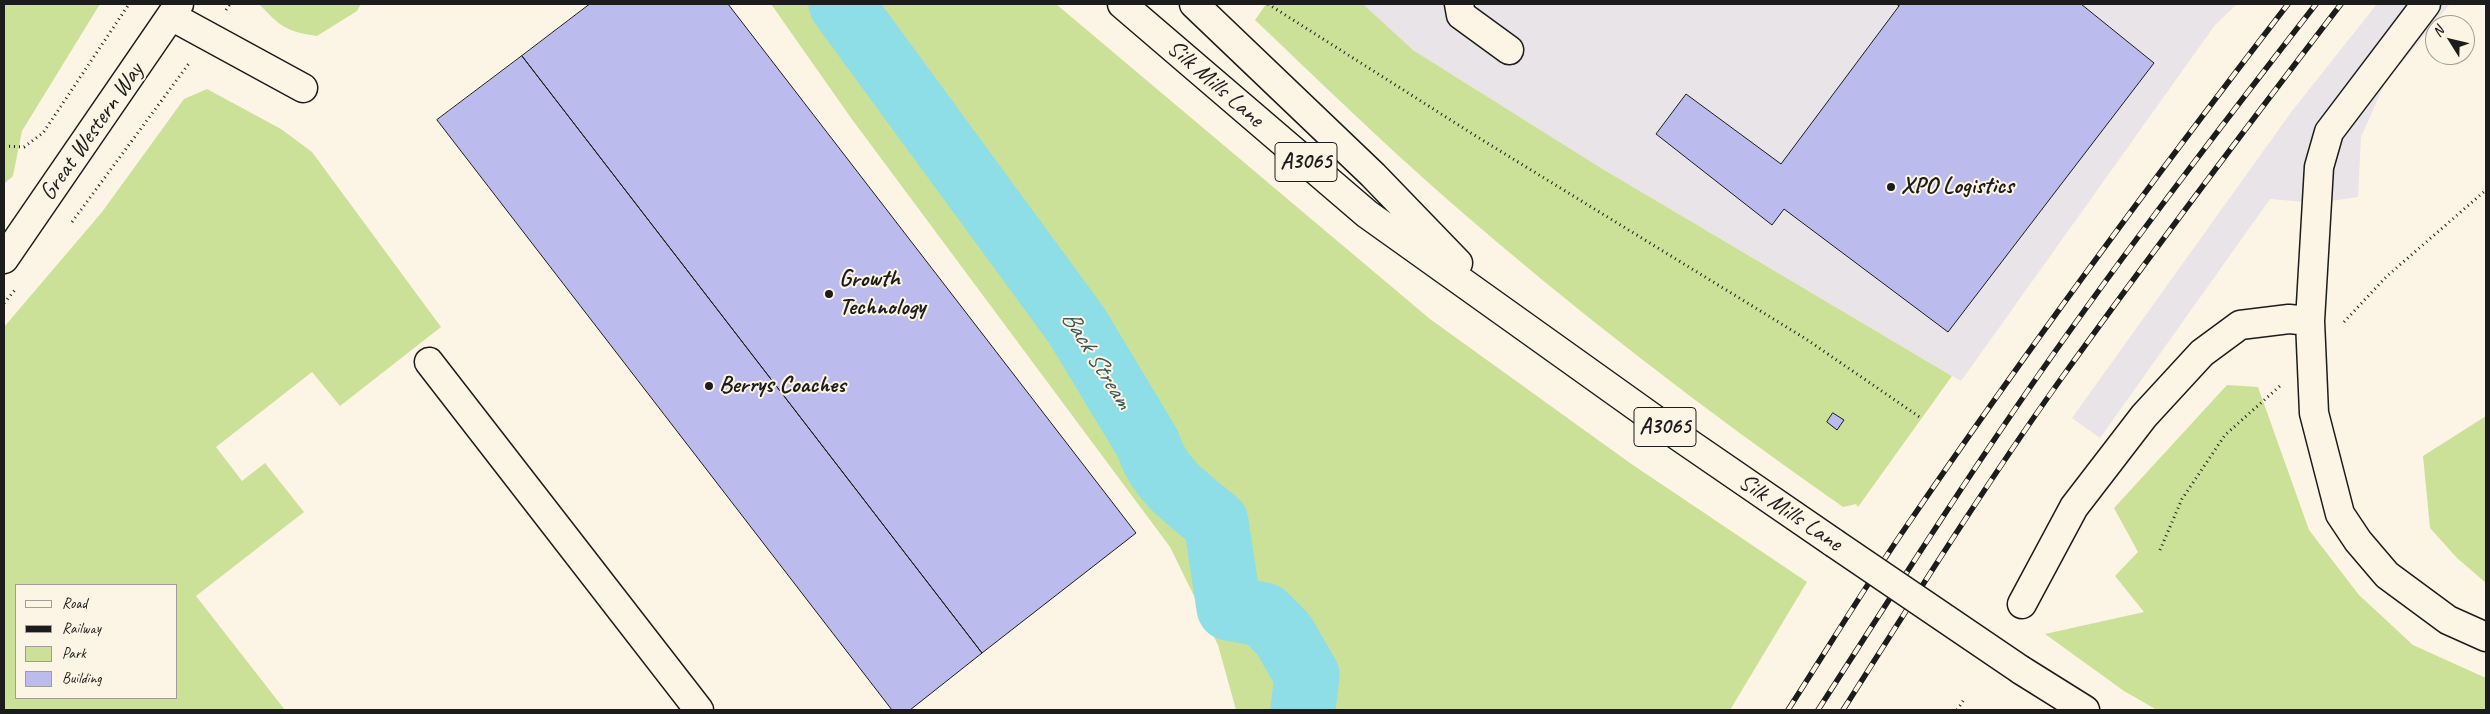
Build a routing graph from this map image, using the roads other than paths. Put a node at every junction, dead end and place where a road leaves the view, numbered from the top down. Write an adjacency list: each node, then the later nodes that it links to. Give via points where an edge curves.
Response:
1 (1122, 4): 9 (main road, Silk Mills Lane / A3065, via 1367,214)
2 (1194, 4): 9 (main road, Silk Mills Lane / A3065, via 1373,175)
3 (1459, 4): 6 (main road, via 1461,14)
4 (2426, 4): 10 (main road, via 2330,132 2319,167)
5 (175, 10): 7 (main road, via 209,37); 8 (main road, Great Western Way)
6 (1509, 50)
7 (304, 88)
8 (4, 259)
9 (1500, 307): 15 (main road, Silk Mills Lane / A3065, bridge, via 1668,429 2021,670)
10 (2310, 321): 12 (main road, via 2289,318 2240,325 2202,353 2144,416 2074,507); 13 (main road, via 2314,413 2340,514 2387,574 2448,620)
11 (429, 362): 14 (main road)
12 (2022, 604)
13 (2486, 637)
14 (700, 710)
15 (2086, 710)

